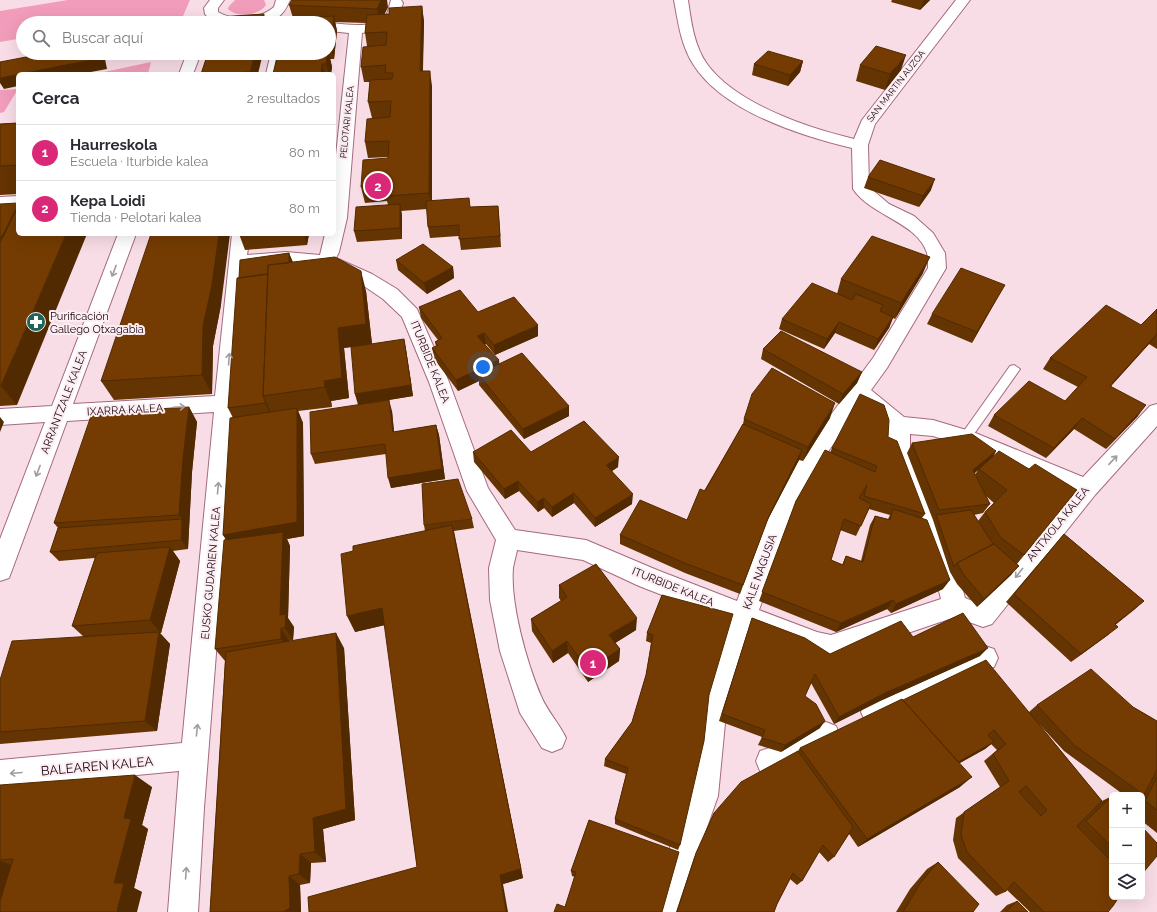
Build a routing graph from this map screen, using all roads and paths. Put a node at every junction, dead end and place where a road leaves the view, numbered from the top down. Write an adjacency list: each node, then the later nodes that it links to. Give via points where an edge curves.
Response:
1 (216, 0): 6 (street, via 211,8)
2 (681, 0): 15 (street, via 692,48 701,65 744,104 786,125)
3 (963, 0): 15 (street, SAN MARTIN AUZOA, via 867,123)
4 (284, 1): 7 (street, via 279,10); 8 (street)
5 (396, 3): 10 (street, via 392,20 386,25 366,30)
6 (210, 16)
7 (269, 16)
8 (287, 16)
9 (336, 27): 10 (street)
10 (356, 28): 18 (street, PELOTARI KALEA)
11 (191, 60): 13 (street)
12 (276, 60): 14 (street)
13 (187, 72)
14 (273, 72)
15 (860, 145): 24 (street, SAN MARTIN AUZOA, via 862,189 883,208 908,220 927,237 936,253)
16 (16, 201): 17 (street)
17 (0, 202)
18 (336, 226)
19 (127, 236): 29 (street, ARRANTZALE KALEA, one-way to 29)
20 (241, 236): 22 (street, EUSKO GUDARIEN KALEA)
21 (334, 236): 23 (street, PELOTARI KALEA)
22 (236, 262): 23 (street, ITURBIDE KALEA, via 286,258); 27 (street, EUSKO GUDARIEN KALEA, one-way to 22)
23 (325, 262): 34 (street, ITURBIDE KALEA, via 365,278 390,294 410,314 439,382 478,491)
24 (938, 268): 26 (street, KALE NAGUSIA)
25 (1014, 369): 32 (lane)
26 (860, 393): 31 (street); 37 (street, KALE NAGUSIA, via 812,457 783,509)
27 (226, 403): 29 (street, IXARRA KALEA, one-way to 27); 40 (street, EUSKO GUDARIEN KALEA, one-way to 27)
28 (1157, 412): 33 (street, ANTXIOLA KALEA, one-way to 28)
29 (59, 414): 30 (street, IXARRA KALEA); 35 (street, ARRANTZALE KALEA, one-way to 35)
30 (0, 417)
31 (899, 425): 32 (street, via 933,428); 36 (street, via 899,450 949,583)
32 (965, 438): 33 (street)
33 (1087, 488): 36 (street, ANTXIOLA KALEA, one-way to 36, via 982,616)
34 (508, 539): 37 (street, ITURBIDE KALEA, via 586,550 648,578); 39 (street, via 501,568 502,600 530,704)
35 (0, 570)
36 (955, 606): 37 (street, ITURBIDE KALEA, via 831,647 817,644)
37 (744, 615): 44 (street, KALE NAGUSIA, via 712,713 704,796 684,850)
38 (985, 658): 41 (street, via 782,758)
39 (552, 738)
40 (194, 756): 42 (street, BALEAREN KALEA, one-way to 42); 43 (street, EUSKO GUDARIEN KALEA, one-way to 40)
41 (770, 761)
42 (0, 774)
43 (183, 912)
44 (667, 912)

